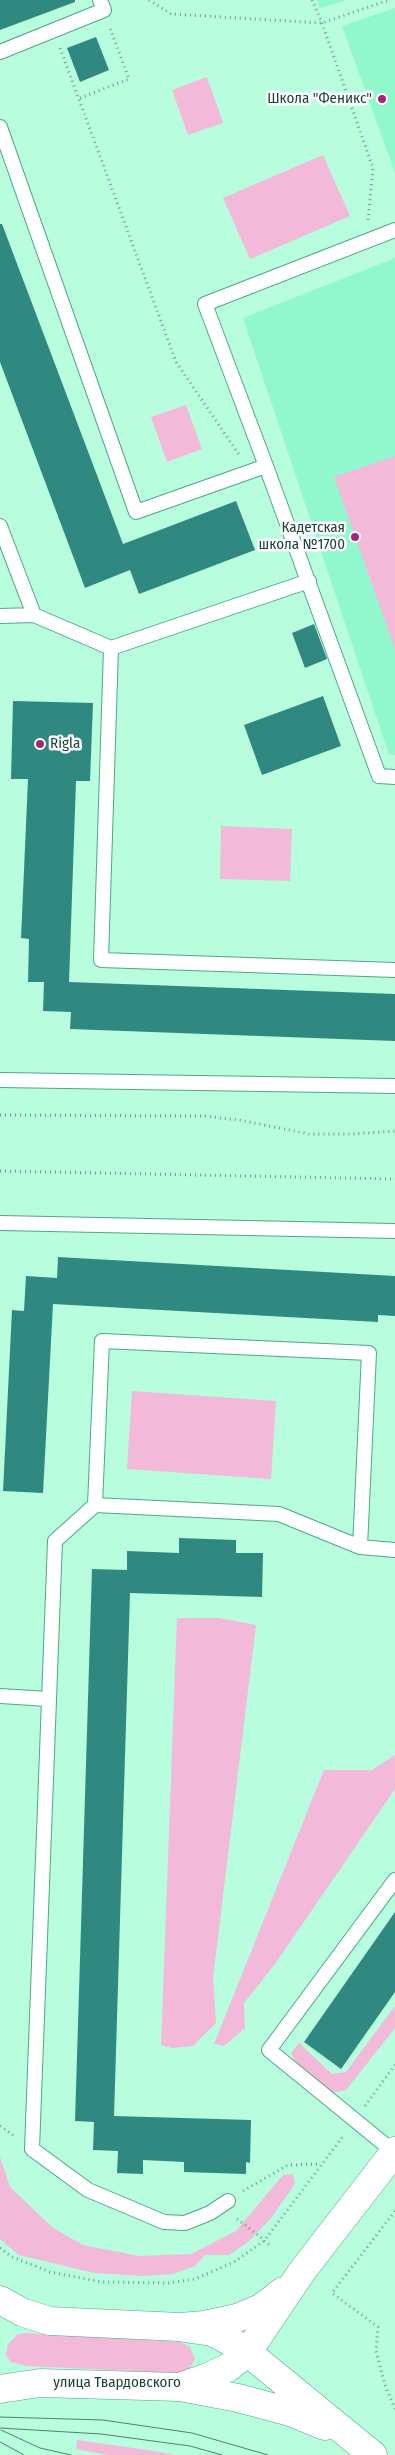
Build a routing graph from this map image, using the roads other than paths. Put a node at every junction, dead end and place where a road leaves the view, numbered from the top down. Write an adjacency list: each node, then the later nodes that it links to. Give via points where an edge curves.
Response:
1 (102, 5): 2 (lane, via 54,30)
2 (0, 52)
3 (0, 127): 5 (lane, via 136,512)
4 (395, 230): 5 (lane, via 205,304)
5 (266, 466): 7 (lane)
6 (0, 526): 8 (lane)
7 (309, 581): 10 (lane); 11 (lane, via 379,776)
8 (34, 615): 9 (lane); 10 (lane)
9 (0, 616)
10 (111, 648): 12 (lane, via 101,960)
11 (395, 777)
12 (395, 970)
13 (0, 1080): 14 (lane)
14 (395, 1086)
15 (0, 1223): 16 (lane)
16 (395, 1231)
17 (95, 1505): 18 (lane, via 279,1514); 18 (lane, via 102,1341 369,1353); 21 (lane, via 55,1540)
18 (360, 1547): 19 (lane)
19 (395, 1550)
20 (0, 1696): 21 (lane)
21 (48, 1699): 24 (lane, via 32,2149 88,2190 164,2222 185,2223)
22 (395, 1880): 23 (lane, via 269,2050)
23 (395, 2151): 25 (main road, улица Твардовского)
24 (228, 2201)
25 (303, 2270): 27 (main road, улица Твардовского, via 278,2296 253,2312 231,2320); 28 (main road, улица Твардовского)
26 (0, 2300): 27 (main road, улица Твардовского, via 24,2313 50,2321)
27 (180, 2327): 28 (main road, via 212,2332)
28 (247, 2352): 29 (main road, улица Твардовского, via 219,2372); 31 (main road)
29 (180, 2387): 30 (main road, улица Твардовского, via 40,2383); 31 (main road, via 290,2412)
30 (0, 2389)
31 (365, 2449)

